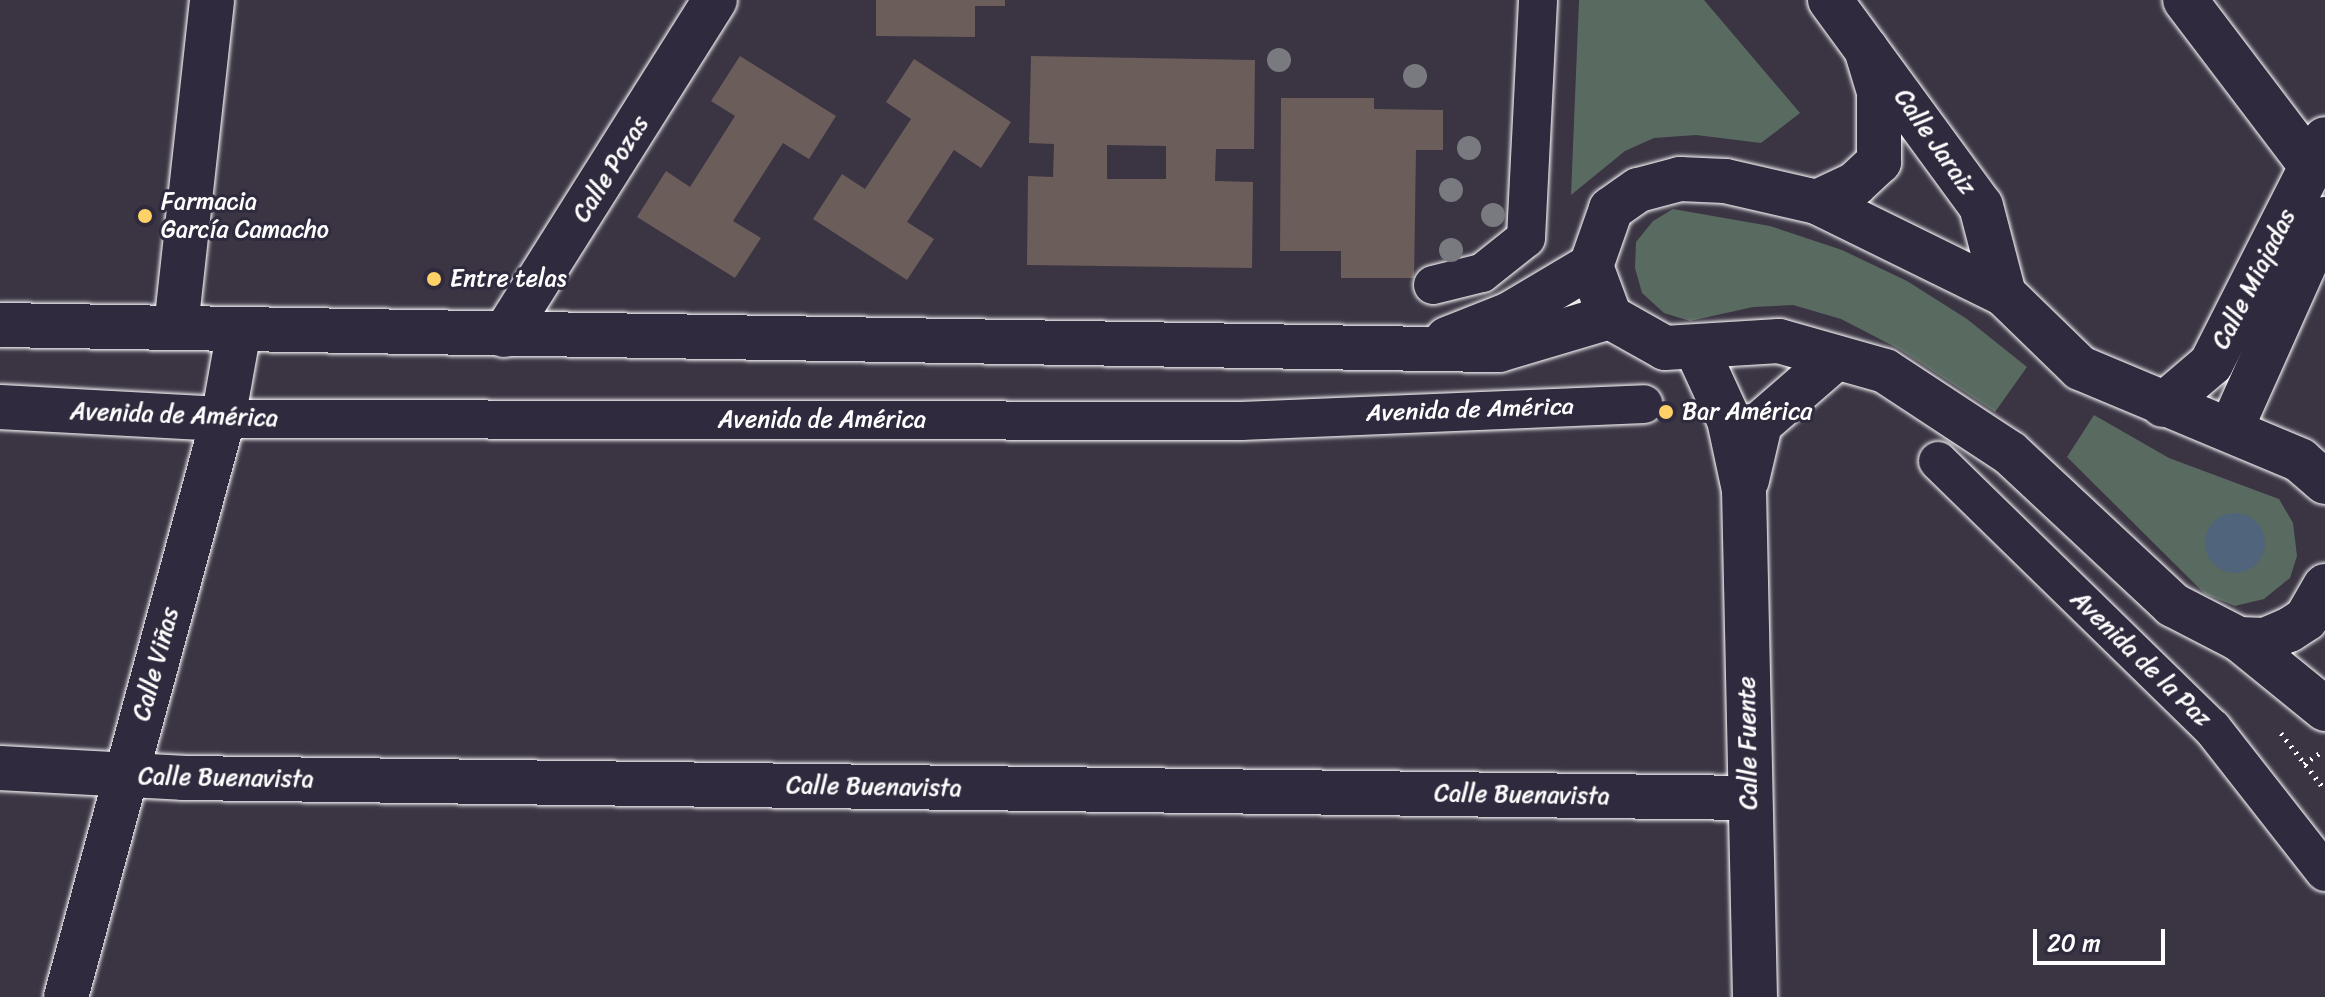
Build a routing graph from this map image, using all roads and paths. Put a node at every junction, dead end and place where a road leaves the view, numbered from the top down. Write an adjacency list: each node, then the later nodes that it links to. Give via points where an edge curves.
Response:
1 (212, 0): 15 (street)
2 (715, 0): 17 (street, Calle Pozas)
3 (1538, 0): 11 (street, via 1526,238 1482,273)
4 (1830, 0): 6 (street, Calle Jaraiz)
5 (2185, 0): 7 (street)
6 (1865, 42): 8 (street, Calle Jaraiz, via 1879,92 1879,162 1855,184); 12 (street, Calle Jaraiz, via 1981,206)
7 (2318, 153): 22 (street, Calle Miajadas, via 2211,364)
8 (1817, 202): 10 (street, via 1725,181 1680,179 1638,190 1611,209); 12 (street)
9 (2325, 219): 25 (street, Calle Miajadas)
10 (1591, 266): 13 (street); 18 (street, via 1510,314)
11 (1433, 285)
12 (2004, 294): 22 (street, via 2080,368)
13 (1610, 317): 18 (street, via 1499,350); 19 (street, via 1665,348)
14 (0, 325): 15 (street)
15 (176, 327): 16 (street)
16 (239, 330): 17 (street); 24 (street, Calle Viñas)
17 (504, 335): 18 (street)
18 (1429, 347)
19 (1697, 350): 20 (street, via 1779,341); 28 (street, Calle Fuente, via 1729,420)
20 (1836, 358): 28 (street, Calle Fuente, via 1760,424); 30 (street, via 1885,371 2010,453 2173,605)
21 (1644, 404): 24 (street, Avenida de América, via 1242,421)
22 (2163, 405): 25 (street)
23 (0, 407): 24 (street, Avenida de América)
24 (223, 419): 36 (street, Calle Viñas)
25 (2231, 429): 27 (street)
26 (1938, 461): 38 (street, Avenida de la Paz, via 2212,728)
27 (2317, 467)
28 (1744, 490): 37 (street, Calle Fuente)
29 (2316, 602): 30 (street, via 2265,640); 31 (street, via 2313,661)
30 (2239, 639): 32 (street)
31 (2325, 689)
32 (2325, 709)
33 (2325, 749): 34 (path)
34 (2304, 764)
35 (0, 768): 36 (street, Calle Buenavista)
36 (124, 777): 37 (street, Calle Buenavista); 39 (street, Calle Viñas)
37 (1748, 798): 40 (street, Calle Fuente)
38 (2325, 872)
39 (66, 997)
40 (1755, 997)

